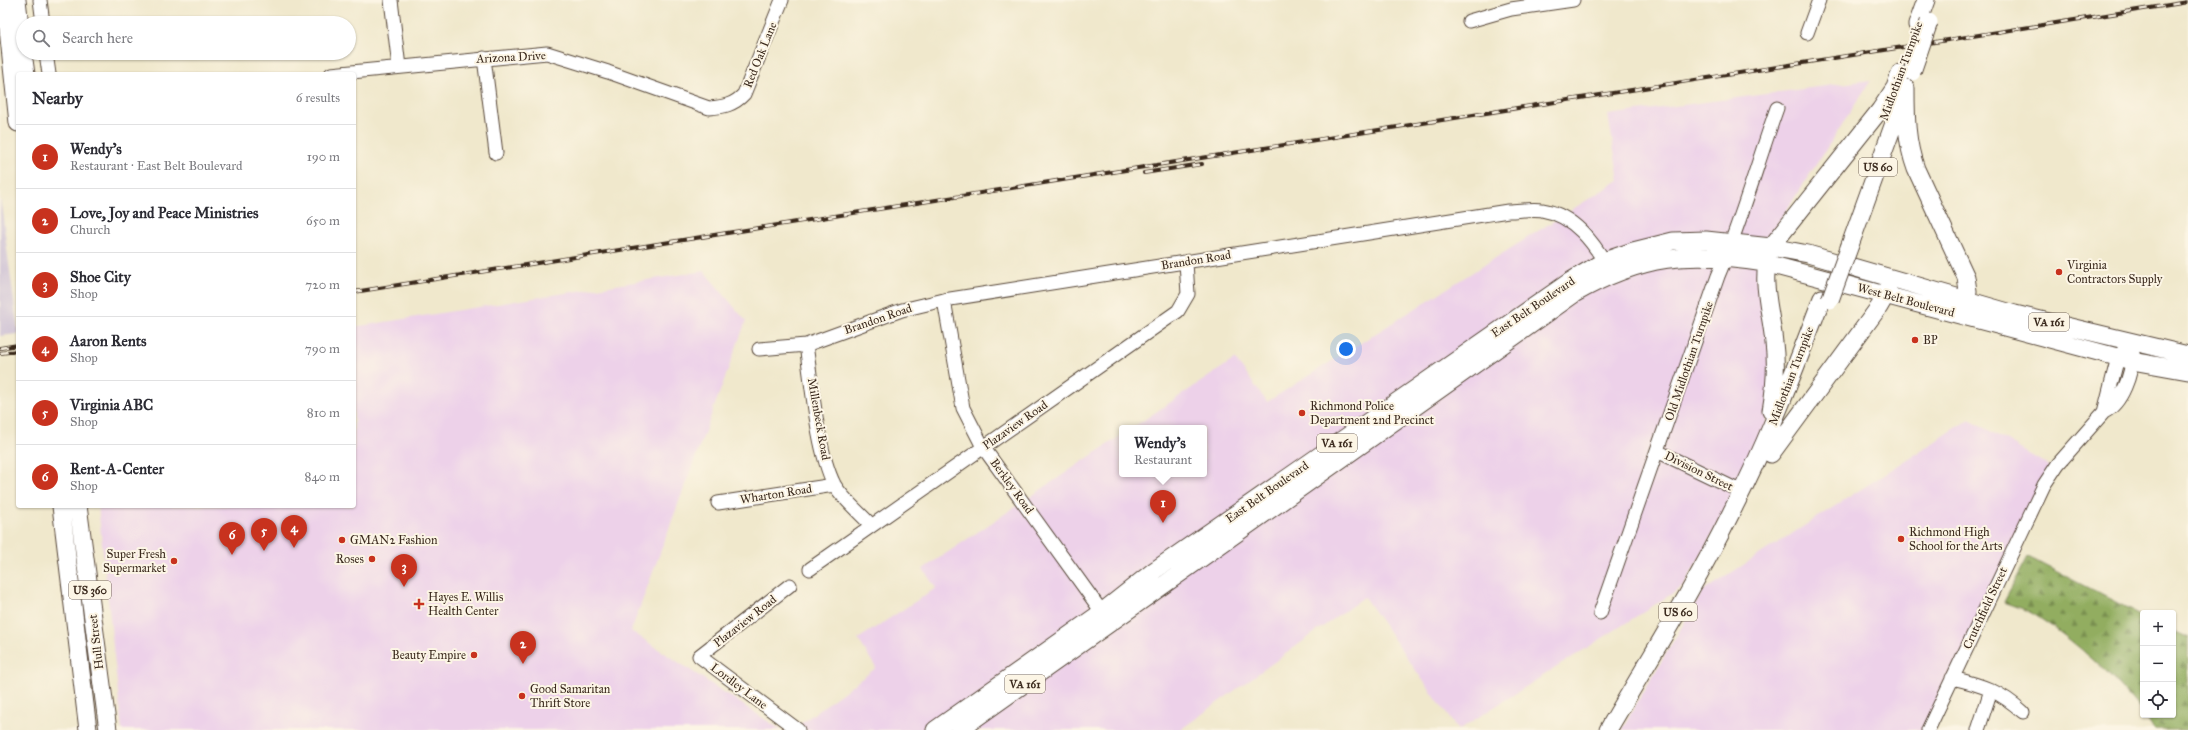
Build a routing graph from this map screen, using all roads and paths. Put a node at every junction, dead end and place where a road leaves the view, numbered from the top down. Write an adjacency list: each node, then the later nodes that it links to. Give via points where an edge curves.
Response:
1 (5, 0): 23 (main road)
2 (17, 0): 10 (main road)
3 (40, 0): 11 (street)
4 (392, 0): 18 (street)
5 (782, 0): 24 (street, Red Oak Lane, via 744,94)
6 (1573, 0): 12 (street, via 1511,9)
7 (1819, 0): 14 (street)
8 (1926, 0): 13 (main road, Midlothian Turnpike / US 60)
9 (1937, 0): 13 (main road, Midlothian Turnpike / US 60)
10 (19, 16)
11 (42, 16)
12 (1469, 21)
13 (1923, 23): 22 (main road, Midlothian Turnpike / US 60)
14 (1807, 34)
15 (484, 58): 18 (street, Arizona Drive); 24 (street, Arizona Drive, via 547,53 710,108); 26 (street)
16 (24, 60): 19 (main road)
17 (47, 60): 20 (street)
18 (399, 67): 21 (street, Arizona Drive)
19 (26, 72)
20 (49, 72)
21 (350, 72)
22 (1903, 80): 27 (main road); 37 (main road, Midlothian Turnpike / US 60); 39 (main road, via 1909,150 1966,277)
23 (16, 104)
24 (731, 104)
25 (1777, 108): 28 (street, Old Midlothian Turnpike)
26 (496, 153)
27 (1771, 246): 28 (main road, East Belt Boulevard / VA 161); 30 (main road); 31 (main road, East Belt Boulevard / VA 161)
28 (1732, 253): 30 (main road, East Belt Boulevard / VA 161); 32 (main road, East Belt Boulevard / VA 161, via 1701,240 1673,242 1633,251); 35 (main road, via 1756,272); 48 (street, Old Midlothian Turnpike)
29 (1186, 262): 32 (street, Brandon Road, via 1508,211 1541,210 1573,223 1582,231); 38 (street, Brandon Road); 47 (street, Plazaview Road, via 1188,294 1178,311)
30 (1765, 263): 34 (main road, East Belt Boulevard / VA 161); 35 (main road)
31 (1839, 263): 33 (main road, West Belt Boulevard / VA 161)
32 (1608, 268): 59 (main road, East Belt Boulevard / VA 161, via 1569,282 1155,570)
33 (1890, 278): 36 (main road); 39 (main road, West Belt Boulevard / VA 161)
34 (1835, 281): 36 (main road, West Belt Boulevard / VA 161)
35 (1765, 287): 46 (main road, via 1776,373)
36 (1886, 296): 39 (main road, West Belt Boulevard / VA 161); 49 (main road)
37 (1826, 299): 46 (main road, Midlothian Turnpike / US 60); 49 (main road, Midlothian Turnpike / US 60, via 1790,410)
38 (944, 300): 41 (street, Brandon Road, via 902,310); 47 (street, Berkley Road, via 963,408)
39 (1969, 312): 40 (main road, VA 161); 44 (main road, VA 161)
40 (2131, 342): 43 (main road, VA 161); 44 (street, Crutchfield Street)
41 (806, 345): 42 (street, Brandon Road); 50 (street, Millenbeck Road, via 822,448)
42 (759, 349)
43 (2188, 355)
44 (2125, 359): 45 (main road, VA 161); 61 (street, Crutchfield Street, via 2104,412 2047,478)
45 (2188, 371)
46 (1767, 438): 51 (main road, Midlothian Turnpike / US 60)
47 (983, 447): 55 (street, Plazaview Road); 59 (street, Berkley Road)
48 (1657, 451): 51 (street, Division Street); 58 (street, Old Midlothian Turnpike)
49 (1771, 454): 70 (main road, Midlothian Turnpike / US 60, via 1712,572)
50 (834, 485): 52 (street, Wharton Road); 55 (street, Millenbeck Road)
51 (1742, 492): 69 (main road, Midlothian Turnpike / US 60, via 1690,591)
52 (718, 503)
53 (61, 508): 64 (main road, Hull Street / US 360)
54 (78, 508): 65 (main road, Hull Street / US 360)
55 (871, 525): 56 (street, Plazaview Road)
56 (810, 569)
57 (790, 585): 60 (street, Plazaview Road)
58 (1600, 613)
59 (1106, 618): 67 (main road, East Belt Boulevard / VA 161); 68 (main road, East Belt Boulevard / VA 161)
60 (699, 656): 66 (street, Lordley Lane)
61 (1952, 678): 62 (street); 71 (street, Crutchfield Street)
62 (1991, 690): 63 (street, via 2010,700); 72 (street)
63 (2023, 712)
64 (88, 730)
65 (108, 730)
66 (798, 730)
67 (935, 730)
68 (959, 730)
69 (1608, 730)
70 (1621, 730)
71 (1928, 730)
72 (1978, 730)

